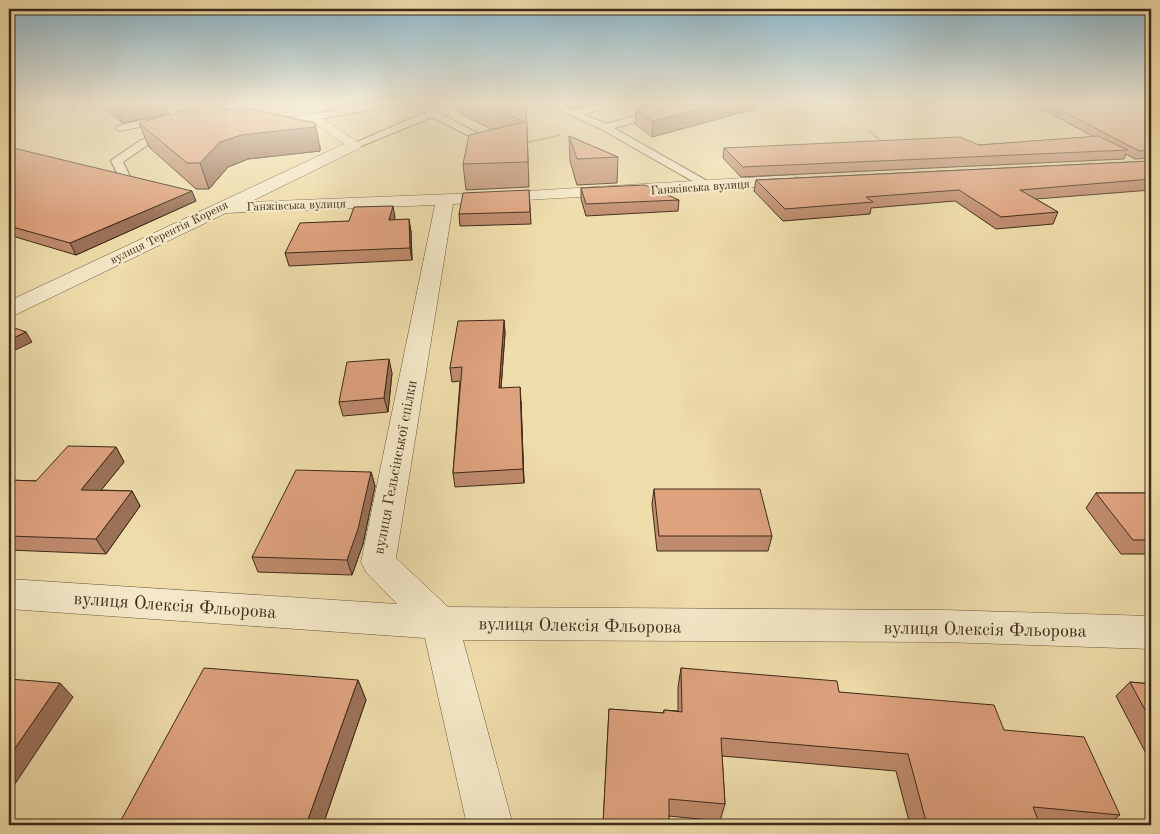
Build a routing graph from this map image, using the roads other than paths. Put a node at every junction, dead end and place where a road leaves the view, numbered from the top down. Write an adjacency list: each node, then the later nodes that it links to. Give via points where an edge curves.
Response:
1 (149, 141): 8 (lane, via 117,161)
2 (350, 141): 6 (street)
3 (366, 141): 6 (lane)
4 (487, 141): 7 (lane)
5 (629, 141): 10 (lane)
6 (356, 145): 12 (street, вулиця Терентія Кореня)
7 (499, 147)
8 (124, 176)
9 (810, 179): 10 (street, Ганжівська вулиця)
10 (712, 187): 11 (street, Ганжівська вулиця)
11 (445, 200): 12 (street, Ганжівська вулиця); 15 (street, вулиця Гельсінської спілки, via 378,562)
12 (219, 208): 13 (street, вулиця Терентія Кореня)
13 (9, 309)
14 (9, 594): 15 (street, вулиця Олексія Фльорова)
15 (440, 623): 16 (street, вулиця Олексія Фльорова, via 942,626); 17 (street)
16 (1151, 634)
17 (490, 825)

